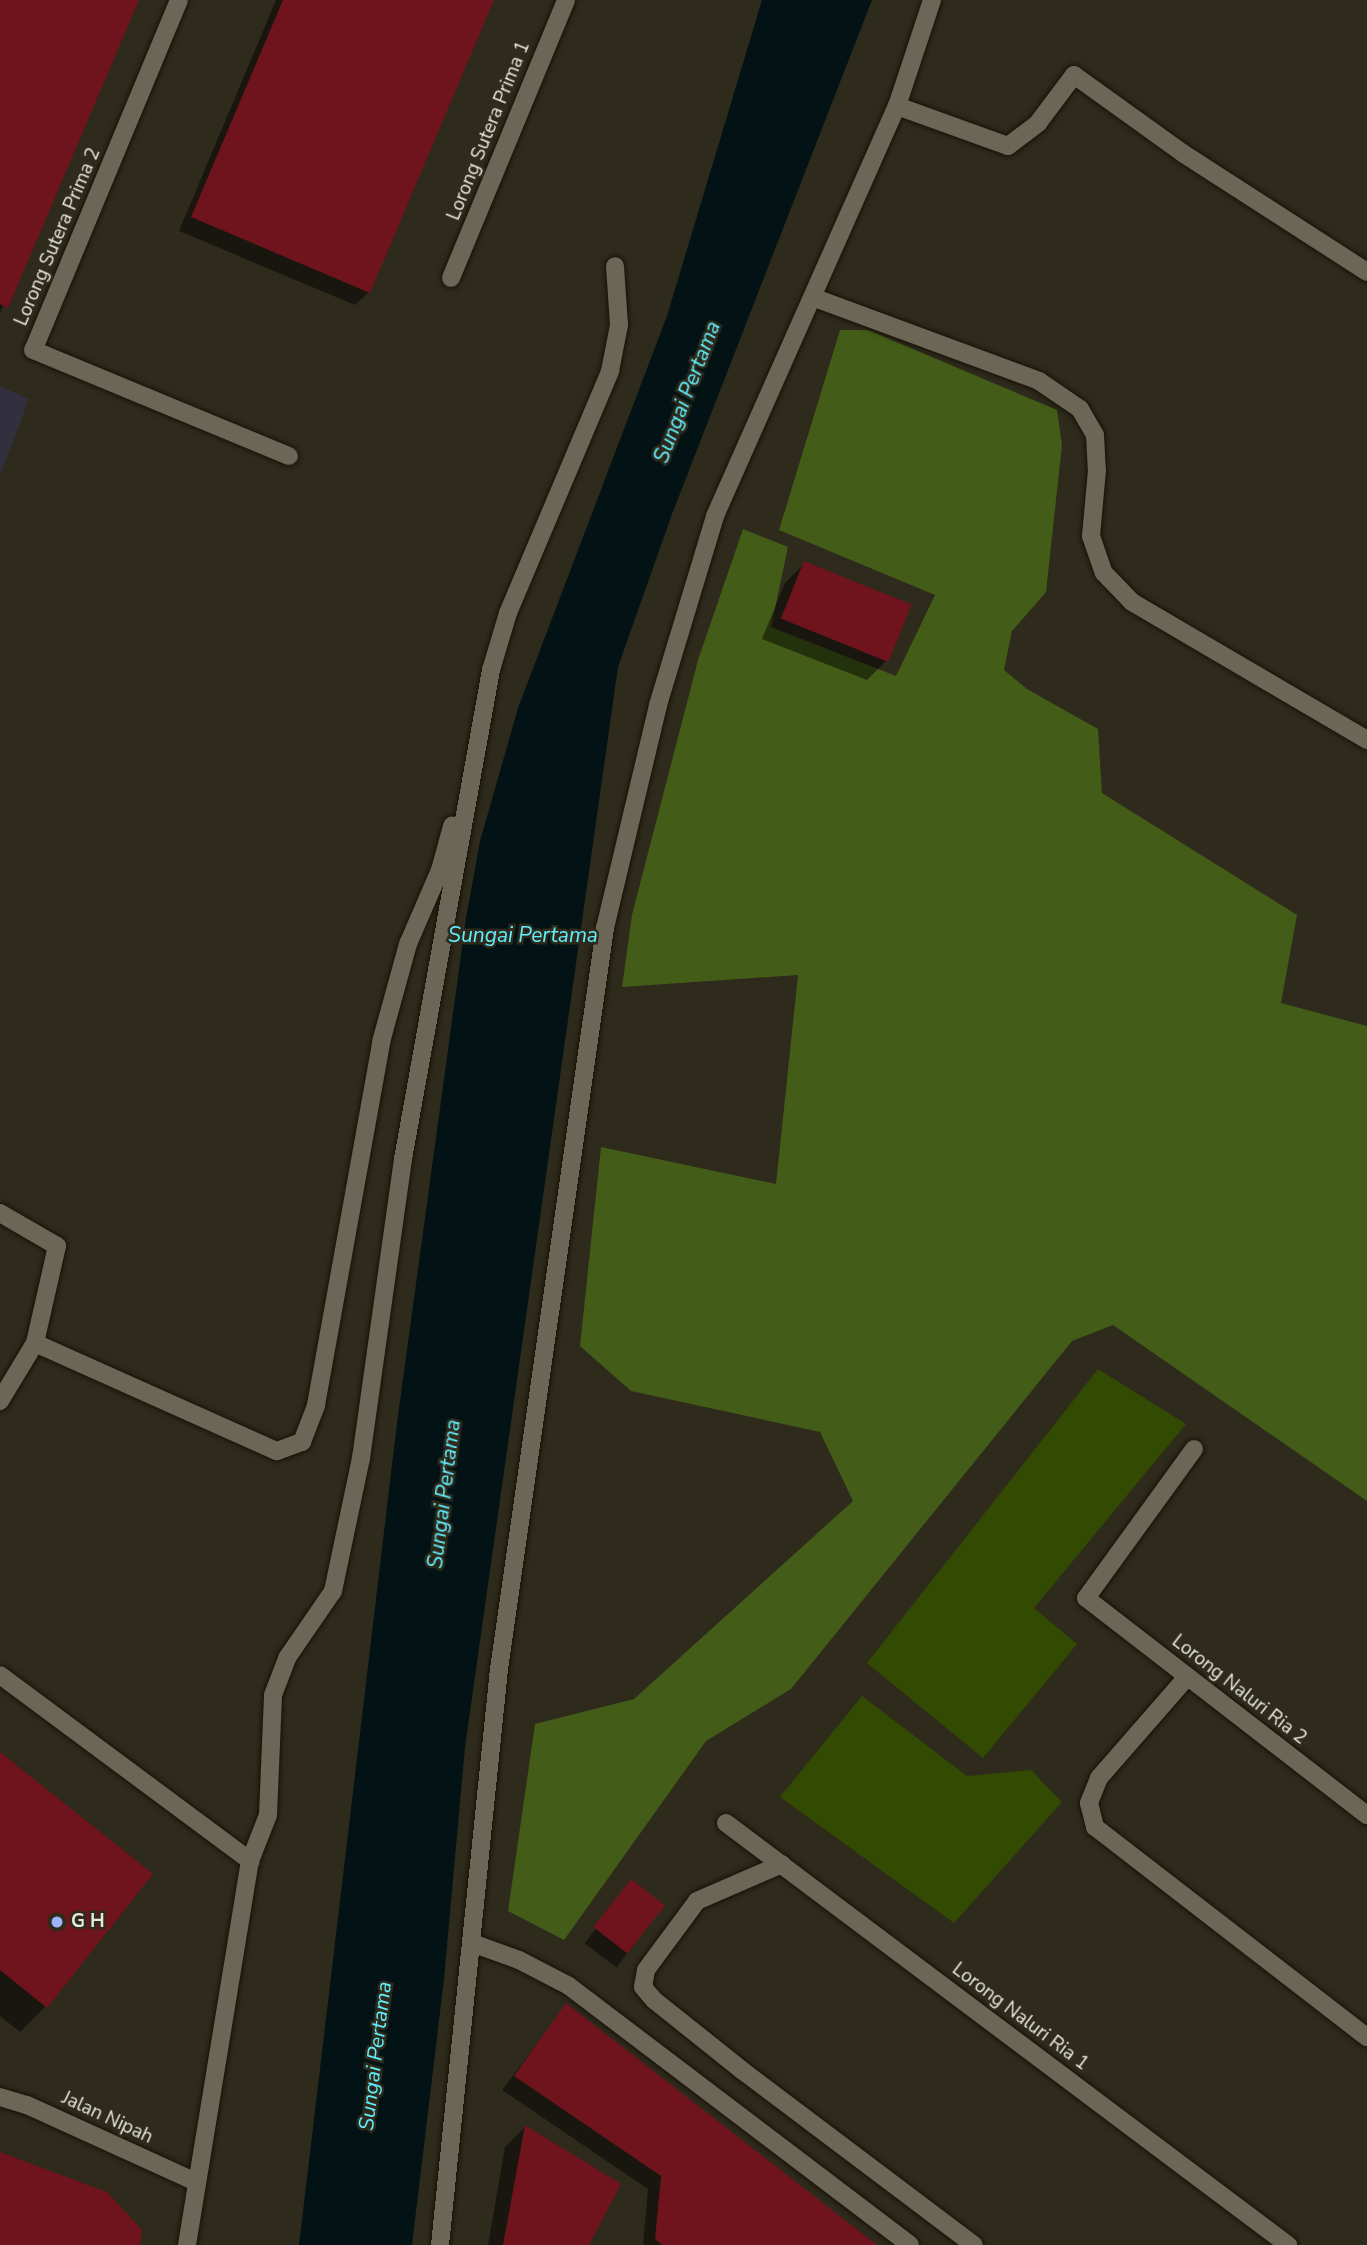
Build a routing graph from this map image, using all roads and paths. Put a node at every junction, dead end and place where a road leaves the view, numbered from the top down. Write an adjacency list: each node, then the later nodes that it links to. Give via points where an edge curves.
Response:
1 (179, 0): 9 (street, Lorong Sutera Prima 2, via 33,351)
2 (566, 0): 7 (street, Lorong Sutera Prima 1)
3 (932, 0): 4 (street)
4 (897, 106): 6 (street, via 1008,146 1038,123 1074,75 1184,154); 8 (street)
5 (615, 266): 10 (street, via 619,325 610,371 508,613)
6 (1367, 272)
7 (451, 278)
8 (815, 298): 11 (street, via 1039,381 1080,409 1095,435 1091,536 1104,573 1132,601); 22 (street, via 715,516 658,705 605,928 499,1669)
9 (289, 456)
10 (480, 730): 13 (street, via 440,870 408,944 381,1042 316,1405 302,1442 277,1451); 20 (street, via 403,1159 361,1458 333,1591 287,1658 273,1695 268,1815)
11 (1367, 740)
12 (0, 1213): 13 (street, via 57,1246)
13 (35, 1343): 14 (street)
14 (0, 1401)
15 (1194, 1449): 17 (street, Lorong Naluri Ria 2, via 1087,1598)
16 (0, 1675): 20 (street)
17 (1187, 1677): 18 (street, Lorong Naluri Ria 2); 23 (street, via 1099,1778 1089,1803 1095,1827)
18 (1367, 1815)
19 (726, 1822): 21 (street, Lorong Naluri Ria 1)
20 (250, 1861): 25 (street)
21 (782, 1864): 26 (street, via 697,1901 646,1970 643,1987); 31 (street, Lorong Naluri Ria 1)
22 (472, 1943): 28 (street); 29 (street, via 519,1960 569,1986)
23 (1367, 2037)
24 (0, 2098): 25 (street, Jalan Nipah, via 27,2105)
25 (194, 2182): 27 (street)
26 (949, 2238): 30 (street)
27 (187, 2245)
28 (440, 2245)
29 (910, 2245)
30 (974, 2245)
31 (1288, 2245)

